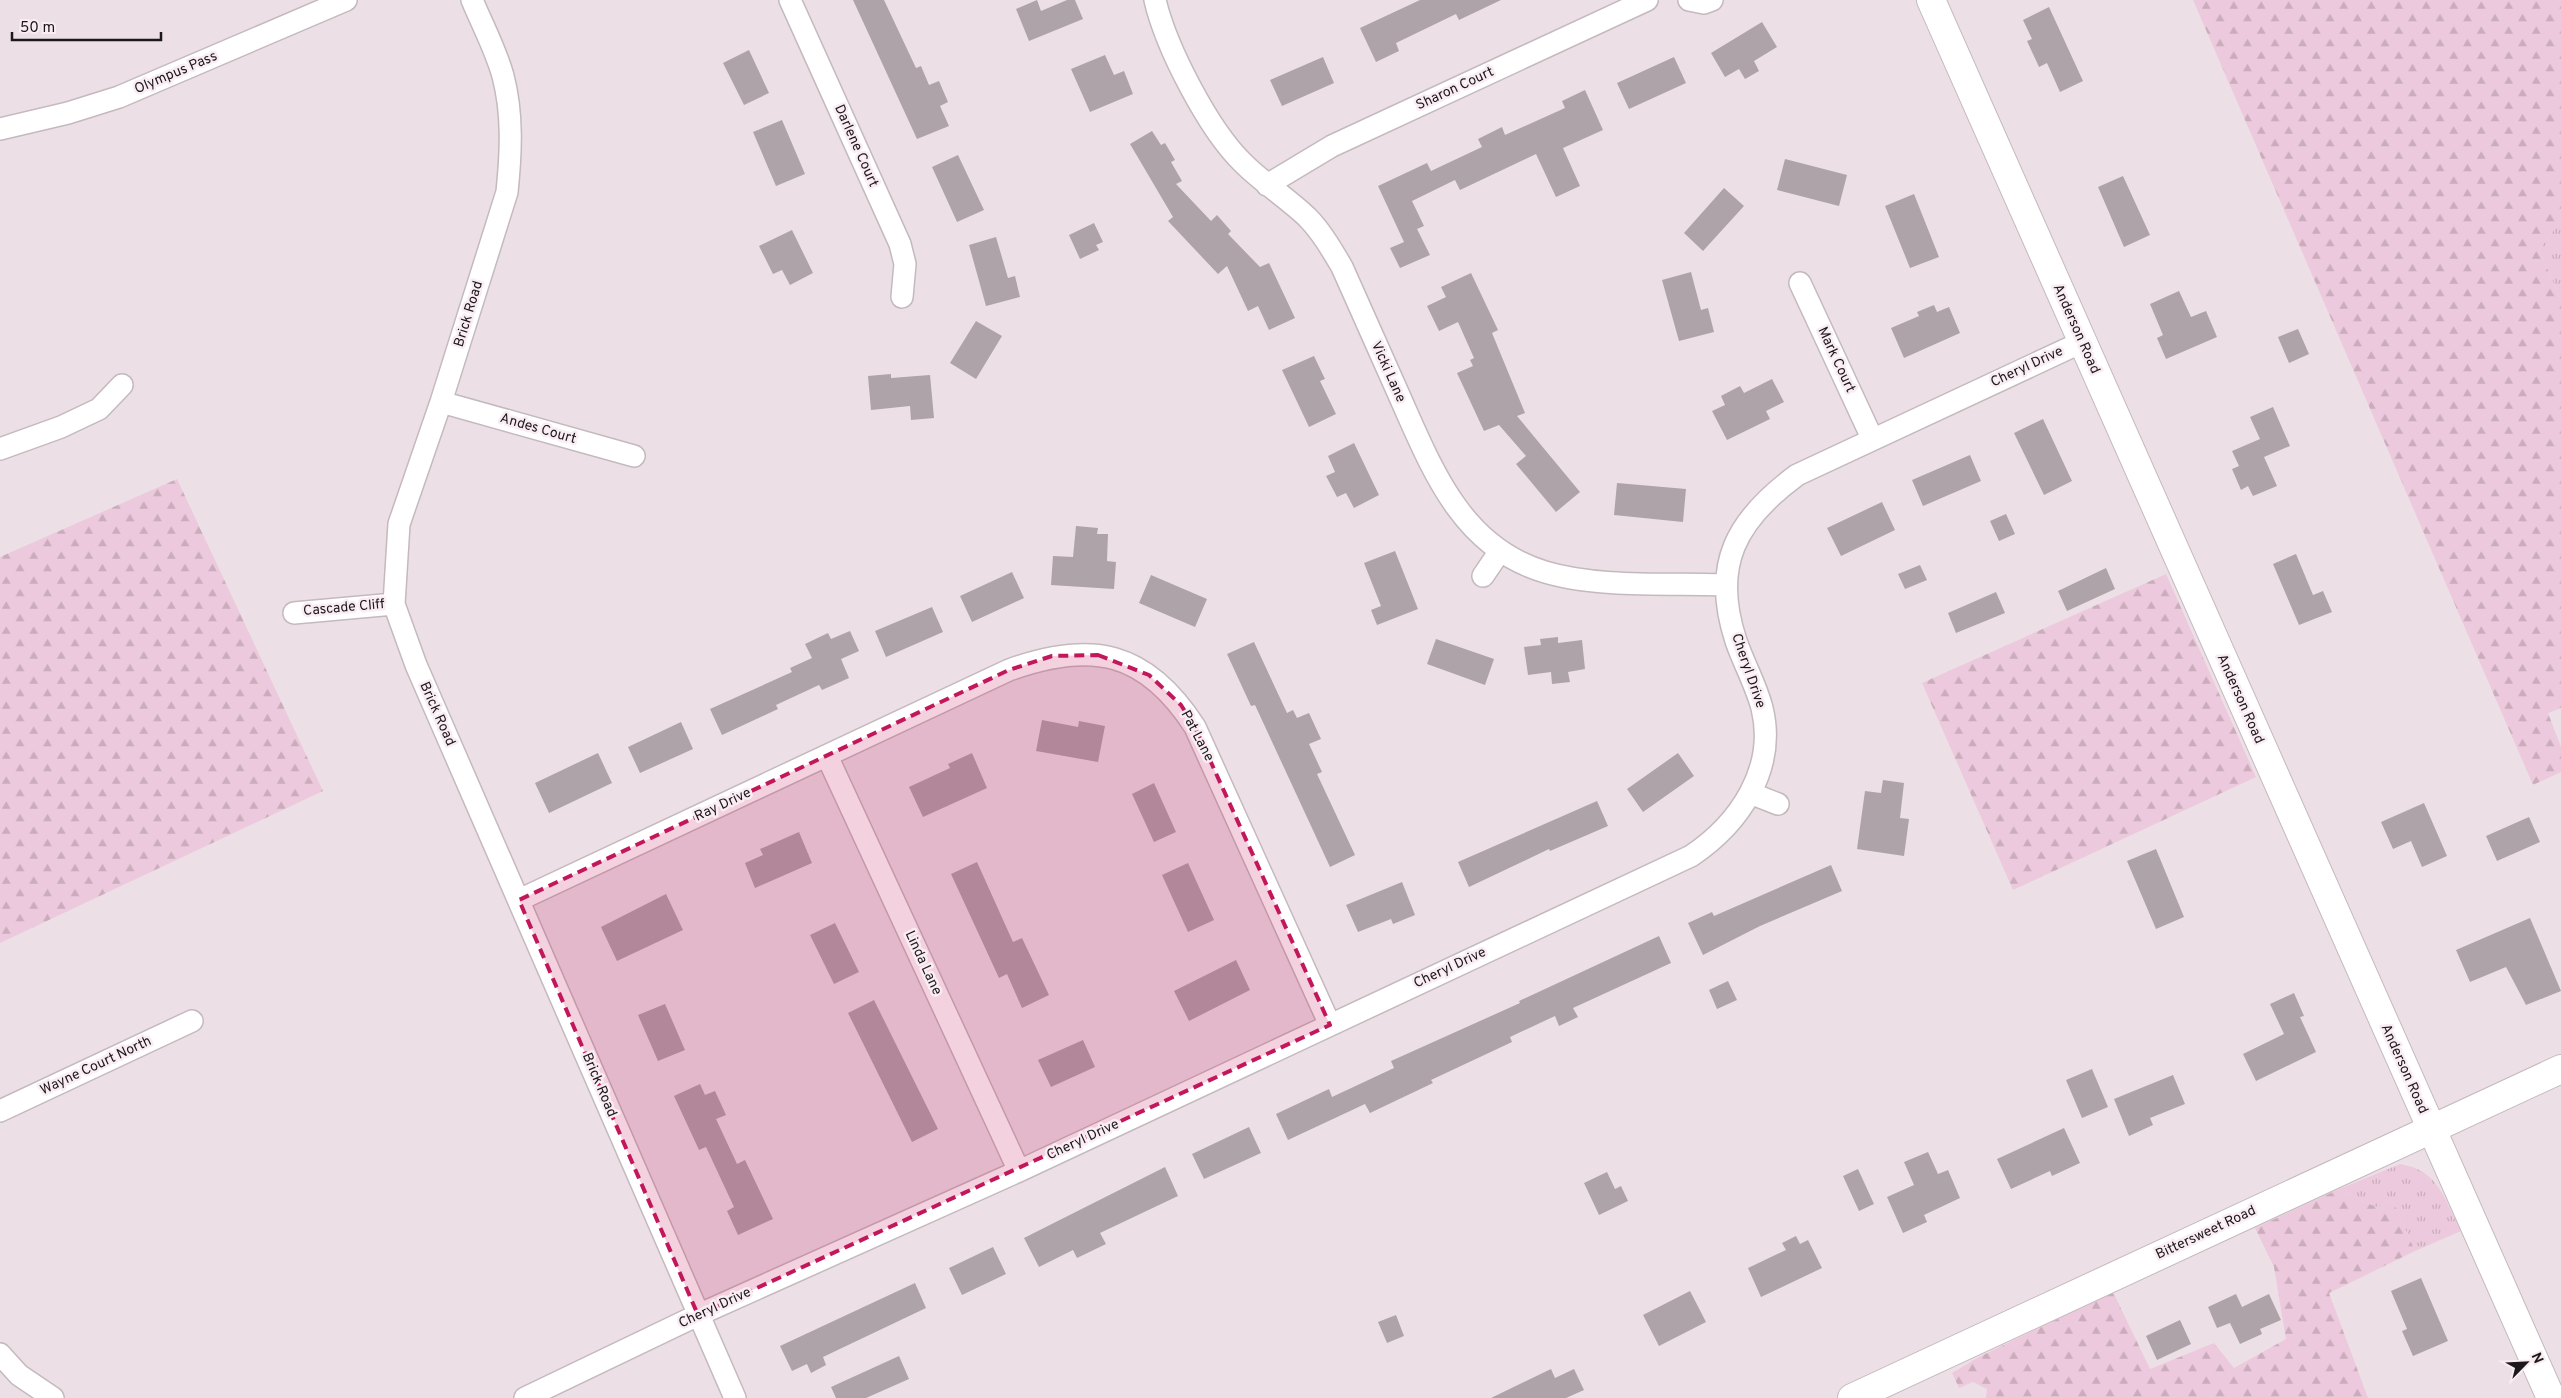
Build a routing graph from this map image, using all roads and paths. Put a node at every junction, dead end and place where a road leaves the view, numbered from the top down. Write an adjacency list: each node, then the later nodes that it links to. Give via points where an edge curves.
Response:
1 (346, 0): 9 (street, Olympus Pass, via 119,97 68,113)
2 (472, 0): 15 (street, Brick Road, via 503,75 510,120 511,157 507,192)
3 (790, 0): 12 (street, Darlene Court, via 900,244 905,264)
4 (1155, 0): 10 (street, Vicki Lane, via 1167,40 1208,116 1236,156)
5 (1647, 0): 10 (street, Sharon Court, via 1332,146)
6 (1689, 0): 7 (street, via 1704,3)
7 (1712, 0)
8 (1931, 0): 13 (street, Anderson Road)
9 (0, 128)
10 (1267, 184): 19 (street, Vicki Lane, via 1308,218 1329,245 1342,267 1435,476 1460,515 1474,531)
11 (1800, 283): 16 (street, Mark Court)
12 (902, 297)
13 (2082, 342): 16 (street, Cheryl Drive); 33 (street, Anderson Road)
14 (122, 385): 17 (street, via 99,409)
15 (441, 402): 18 (street, Andes Court); 22 (street, Brick Road, via 399,524)
16 (1872, 438): 21 (street, Cheryl Drive, via 1796,475 1759,506 1739,534)
17 (0, 449)
18 (634, 456)
19 (1500, 551): 20 (street); 21 (street, Vicki Lane, via 1527,565 1564,577)
20 (1483, 576)
21 (1726, 585): 26 (street, Cheryl Drive, via 1736,641 1762,710 1763,755)
22 (394, 604): 23 (street, Cascade Cliff); 28 (street, Brick Road, via 416,665)
23 (294, 613)
24 (926, 709): 25 (street, Ray Drive); 30 (street, Pat Lane, via 1009,670 1052,656 1098,655 1118,660 1149,675 1181,705 1195,727)
25 (827, 756): 28 (street, Ray Drive); 34 (street, Linda Lane)
26 (1750, 793): 27 (street); 30 (street, Cheryl Drive, via 1729,825 1691,856)
27 (1778, 804)
28 (519, 900): 35 (street, Brick Road)
29 (192, 1021): 32 (street, Wayne Court North)
30 (1330, 1024): 34 (street, Cheryl Drive)
31 (2561, 1069): 33 (street, Bittersweet Road)
32 (0, 1111)
33 (2431, 1129): 40 (street, Bittersweet Road); 41 (street, Anderson Road)
34 (1019, 1170): 35 (street, Cheryl Drive)
35 (698, 1315): 38 (street, Cheryl Drive); 39 (street, Brick Road)
36 (0, 1354): 37 (street, via 19,1375)
37 (53, 1398)
38 (525, 1398)
39 (735, 1398)
40 (1852, 1398)
41 (2551, 1398)

